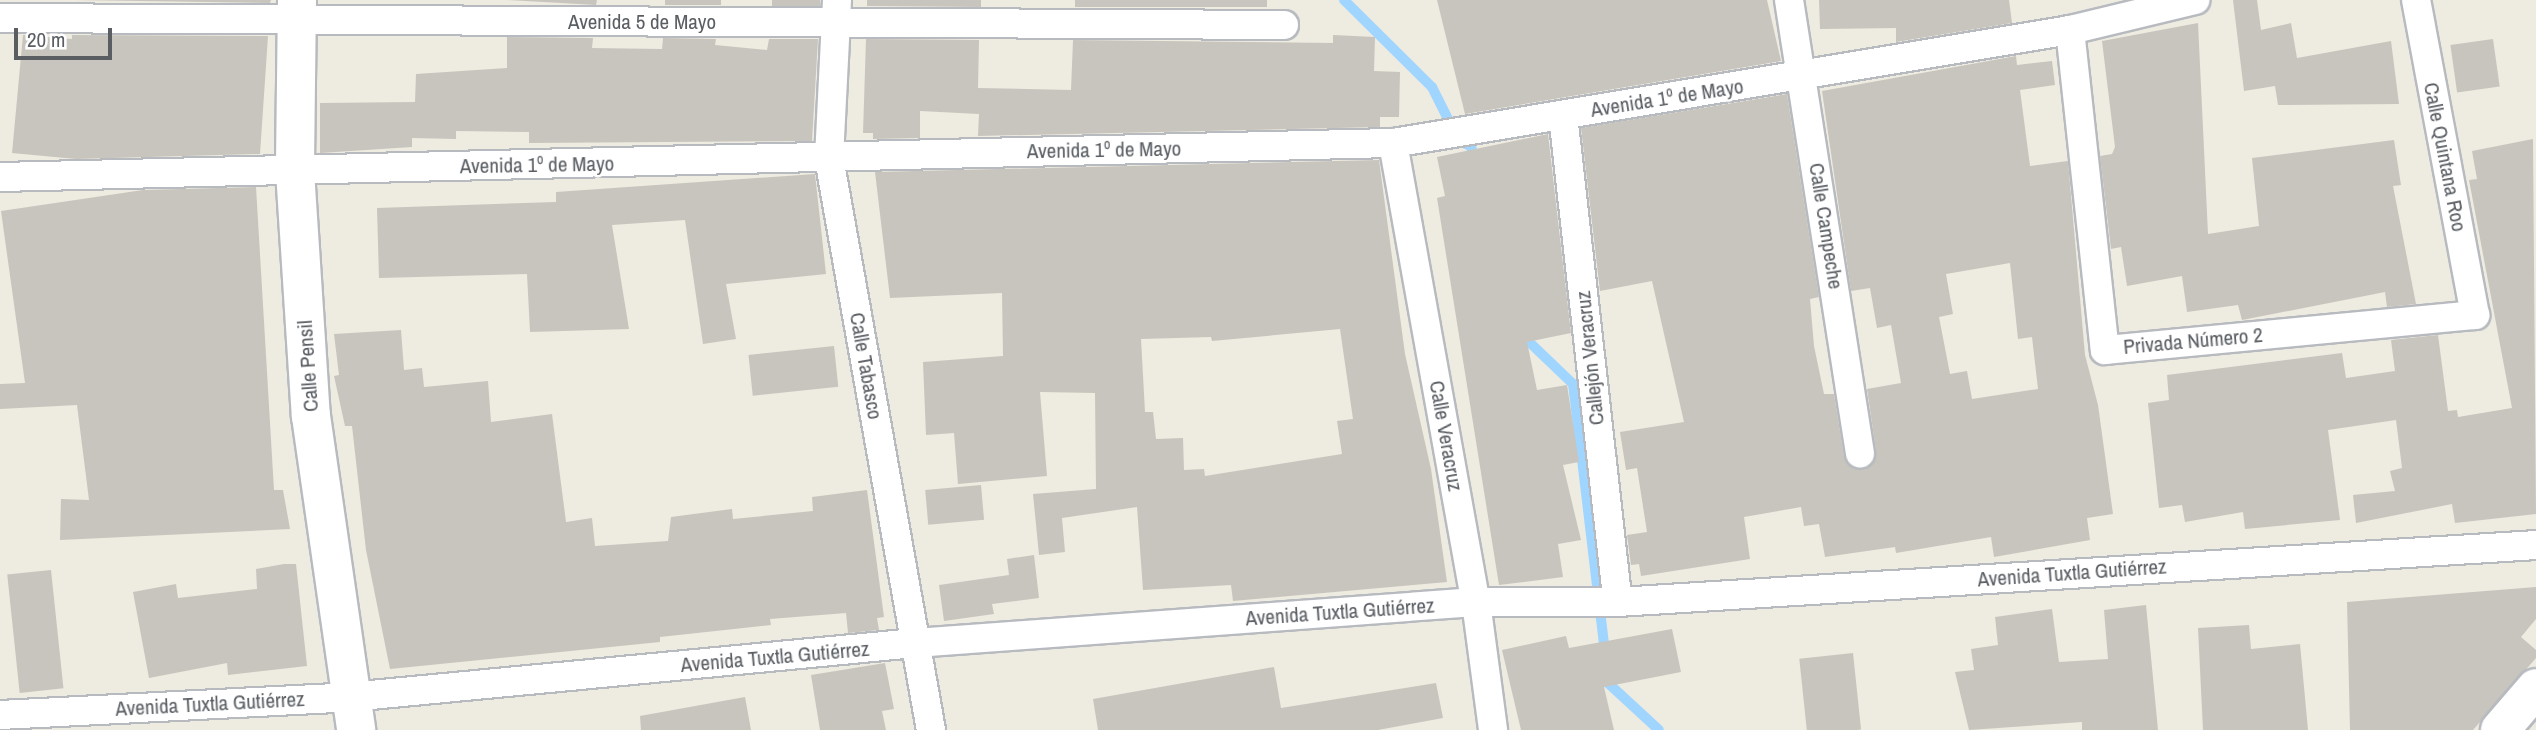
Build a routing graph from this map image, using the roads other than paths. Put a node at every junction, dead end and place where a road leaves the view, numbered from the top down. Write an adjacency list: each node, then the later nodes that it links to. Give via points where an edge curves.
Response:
1 (1788, 0): 9 (street, Calle Campeche)
2 (2195, 0): 8 (street, Avenida 1º de Mayo)
3 (2416, 0): 15 (street, Calle Quintana Roo)
4 (295, 11): 5 (street, Avenida 5 de Mayo); 6 (street, Avenida 5 de Mayo); 13 (main road, Calle Pensil)
5 (836, 11): 7 (street, Avenida 5 de Mayo); 12 (street, Calle Tabasco)
6 (0, 18)
7 (1284, 25)
8 (2070, 30): 9 (street, Avenida 1º de Mayo); 15 (street, Privada Número 2, via 2105,350)
9 (1803, 75): 10 (street, Avenida 1º de Mayo); 16 (street, Calle Campeche)
10 (1563, 115): 11 (street, Avenida 1º de Mayo); 19 (street, Callejón Veracruz)
11 (1393, 143): 12 (street, Avenida 1º de Mayo); 18 (street, Calle Veracruz)
12 (829, 158): 13 (street, Avenida 1º de Mayo); 20 (street, Calle Tabasco)
13 (295, 171): 14 (street, Avenida 1º de Mayo); 22 (main road, Calle Pensil, via 311,416)
14 (0, 177)
15 (2475, 315)
16 (1860, 453)
17 (2536, 545): 19 (street, Avenida Tuxtla Gutiérrez)
18 (1476, 602): 19 (street, Avenida Tuxtla Gutiérrez); 20 (street, Avenida Tuxtla Gutiérrez); 26 (street, Calle Veracruz)
19 (1613, 602)
20 (915, 643): 22 (street, Avenida Tuxtla Gutiérrez); 25 (street, Calle Tabasco)
21 (2536, 688): 24 (main road)
22 (353, 713): 23 (street, Avenida Tuxtla Gutiérrez)
23 (0, 715)
24 (2512, 726)
25 (931, 730)
26 (1493, 730)

